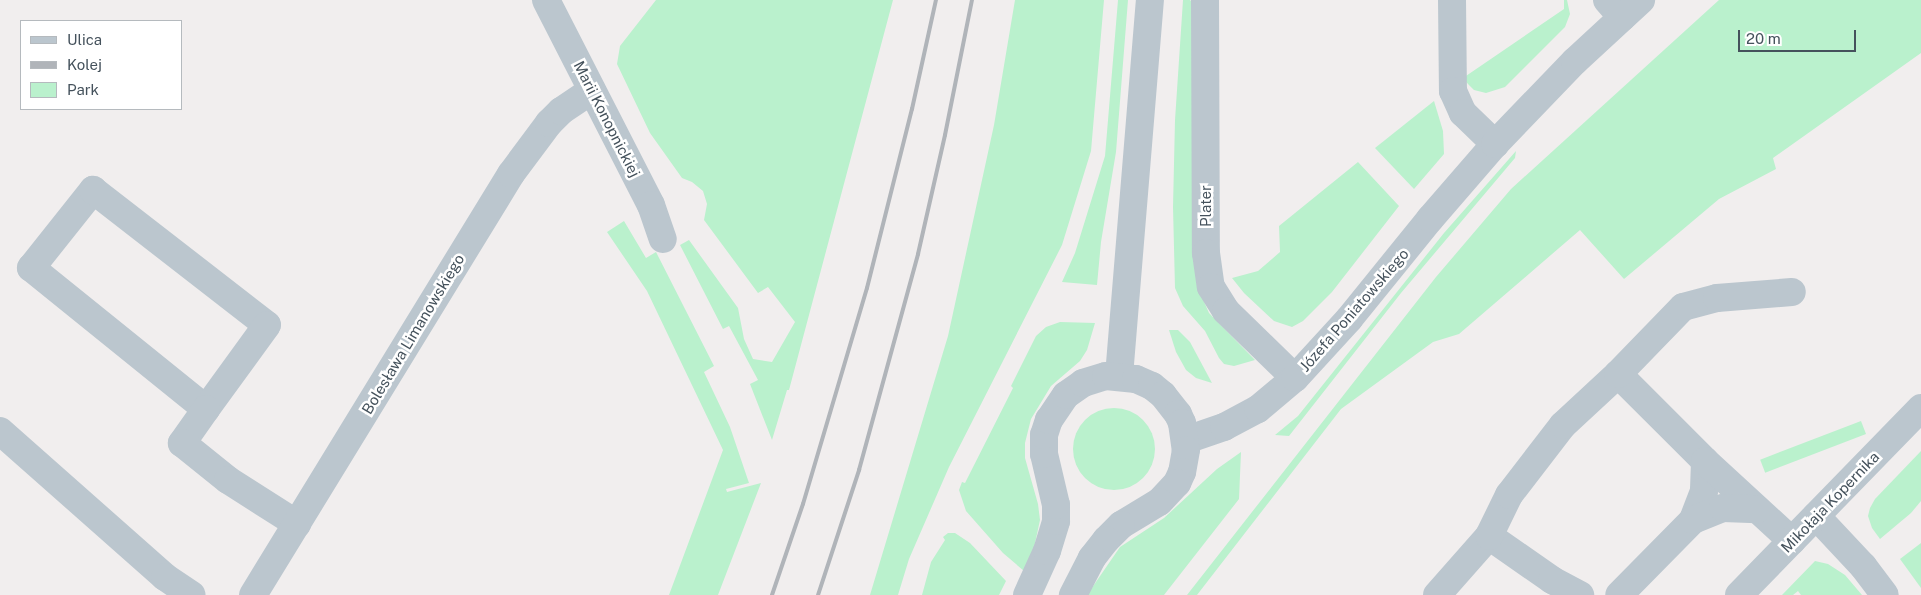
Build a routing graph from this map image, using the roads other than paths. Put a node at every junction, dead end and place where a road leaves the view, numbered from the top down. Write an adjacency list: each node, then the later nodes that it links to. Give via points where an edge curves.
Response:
1 (546, 0): 6 (street, Marii Konopnickiej)
2 (1150, 0): 11 (street)
3 (1205, 0): 12 (street, Plater, via 1206,252 1211,287 1233,318)
4 (1452, 0): 7 (street, via 1452,91 1464,113)
5 (1623, 6): 7 (street, Józefa Poniatowskiego)
6 (592, 90): 8 (street, Marii Konopnickiej, via 651,205); 21 (street, Bolesława Limanowskiego, via 549,123 512,174)
7 (1495, 144): 12 (street, Józefa Poniatowskiego, via 1349,319)
8 (664, 239)
9 (1792, 292): 10 (street, via 1717,298 1684,307)
10 (1618, 374): 17 (street); 22 (street, via 1563,425 1509,495)
11 (1119, 376): 16 (street, via 1136,379 1163,395 1178,414); 26 (street, via 1083,383 1066,395 1049,420 1044,434 1044,454 1056,505 1056,521 1049,546)
12 (1295, 378): 16 (street, Józefa Poniatowskiego, via 1258,409 1224,427)
13 (1921, 408): 19 (street, Mikołaja Kopernika)
14 (206, 409): 14 (street, via 267,325 93,190 31,268); 21 (street, via 182,443 228,480)
15 (0, 431): 24 (street, via 165,577)
16 (1186, 440): 27 (street, via 1185,461 1177,483 1159,502 1109,536 1092,558)
17 (1705, 460): 18 (street); 20 (street, via 1704,491)
18 (1757, 509): 20 (street, via 1724,508); 23 (street)
19 (1816, 516): 23 (street, Mikołaja Kopernika); 32 (street, via 1864,566)
20 (1692, 520): 30 (street)
21 (297, 524): 25 (street, Bolesława Limanowskiego)
22 (1490, 536): 28 (street); 29 (street, via 1552,580)
23 (1792, 541): 31 (street, Mikołaja Kopernika)
24 (192, 595)
25 (253, 595)
26 (1027, 595)
27 (1073, 595)
28 (1437, 595)
29 (1580, 595)
30 (1619, 595)
31 (1739, 595)
32 (1885, 595)

